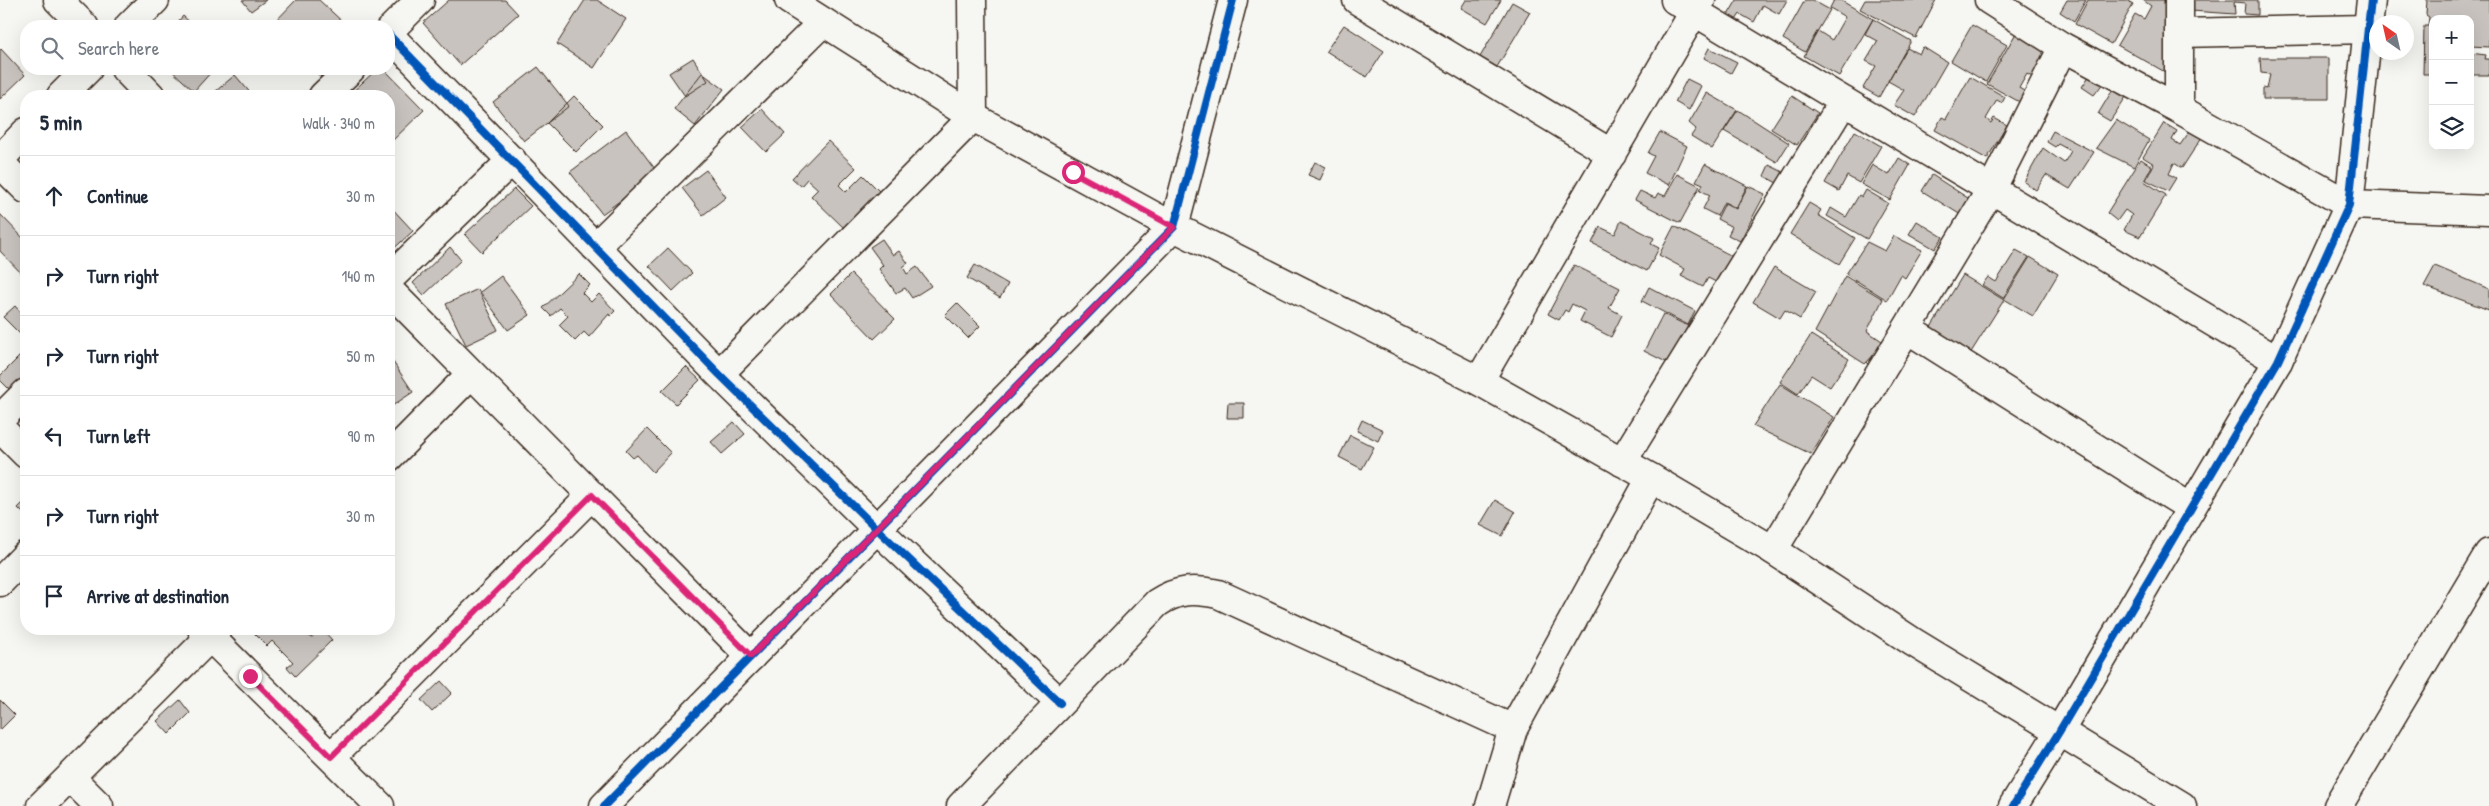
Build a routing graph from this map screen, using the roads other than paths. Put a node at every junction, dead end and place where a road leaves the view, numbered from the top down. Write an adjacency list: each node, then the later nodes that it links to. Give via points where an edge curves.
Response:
1 (58, 0): 12 (street)
2 (155, 0): 13 (street)
3 (420, 0): 15 (street)
4 (790, 0): 14 (street)
5 (972, 0): 28 (street)
6 (1233, 0): 38 (street)
7 (1357, 0): 30 (street)
8 (1989, 0): 19 (street)
9 (2179, 0): 17 (street)
10 (2371, 0): 16 (street)
11 (1690, 4): 26 (street); 30 (street)
12 (78, 20)
13 (135, 20)
14 (824, 22): 28 (street); 39 (street)
15 (395, 25)
16 (2368, 29): 17 (street); 36 (street)
17 (2180, 33): 27 (street)
18 (395, 41): 32 (street)
19 (2063, 47): 27 (street); 35 (street)
20 (82, 75): 23 (street)
21 (131, 75): 24 (street)
22 (345, 75): 25 (street)
23 (67, 90)
24 (146, 90)
25 (329, 90)
26 (1844, 101): 35 (street); 52 (street)
27 (2179, 109): 36 (street)
28 (973, 117): 38 (street); 45 (street)
29 (20, 138): 31 (street)
30 (1612, 154): 46 (street)
31 (0, 158)
32 (512, 160): 39 (street); 40 (street)
33 (0, 163): 34 (street)
34 (20, 183)
35 (1992, 188): 42 (street); 43 (street)
36 (2349, 205): 37 (street); 43 (street)
37 (2489, 210)
38 (1174, 227): 46 (street); 56 (street)
39 (595, 247): 45 (street)
40 (395, 273)
41 (395, 296): 44 (street)
42 (1907, 329): 55 (street); 57 (street)
43 (2278, 361): 55 (street)
44 (471, 374): 51 (street); 54 (street)
45 (719, 374): 56 (street)
46 (1480, 380): 52 (street)
47 (20, 399): 48 (street)
48 (0, 419)
49 (0, 428): 50 (street)
50 (20, 448)
51 (395, 451)
52 (1622, 462): 53 (street)
53 (1651, 478): 57 (street); 66 (street)
54 (592, 495): 64 (street); 68 (street)
55 (2191, 508): 67 (street)
56 (876, 528): 64 (street); 65 (street)
57 (1773, 550): 67 (street)
58 (2489, 553): 61 (street)
59 (20, 561): 60 (street)
60 (0, 582)
61 (2480, 587): 78 (street)
62 (206, 635): 69 (street)
63 (214, 635): 68 (street)
64 (751, 656): 73 (street)
65 (1060, 703): 66 (street, via 1156,603 1172,593 1195,589 1218,594); 74 (street)
66 (1513, 729): 75 (street)
67 (2059, 732): 76 (street); 77 (street)
68 (331, 757): 72 (street)
69 (70, 777): 70 (street); 71 (street)
70 (41, 806)
71 (99, 806)
72 (380, 806)
73 (604, 806)
74 (960, 806)
75 (1490, 806)
76 (2012, 806)
77 (2182, 806)
78 (2338, 806)

